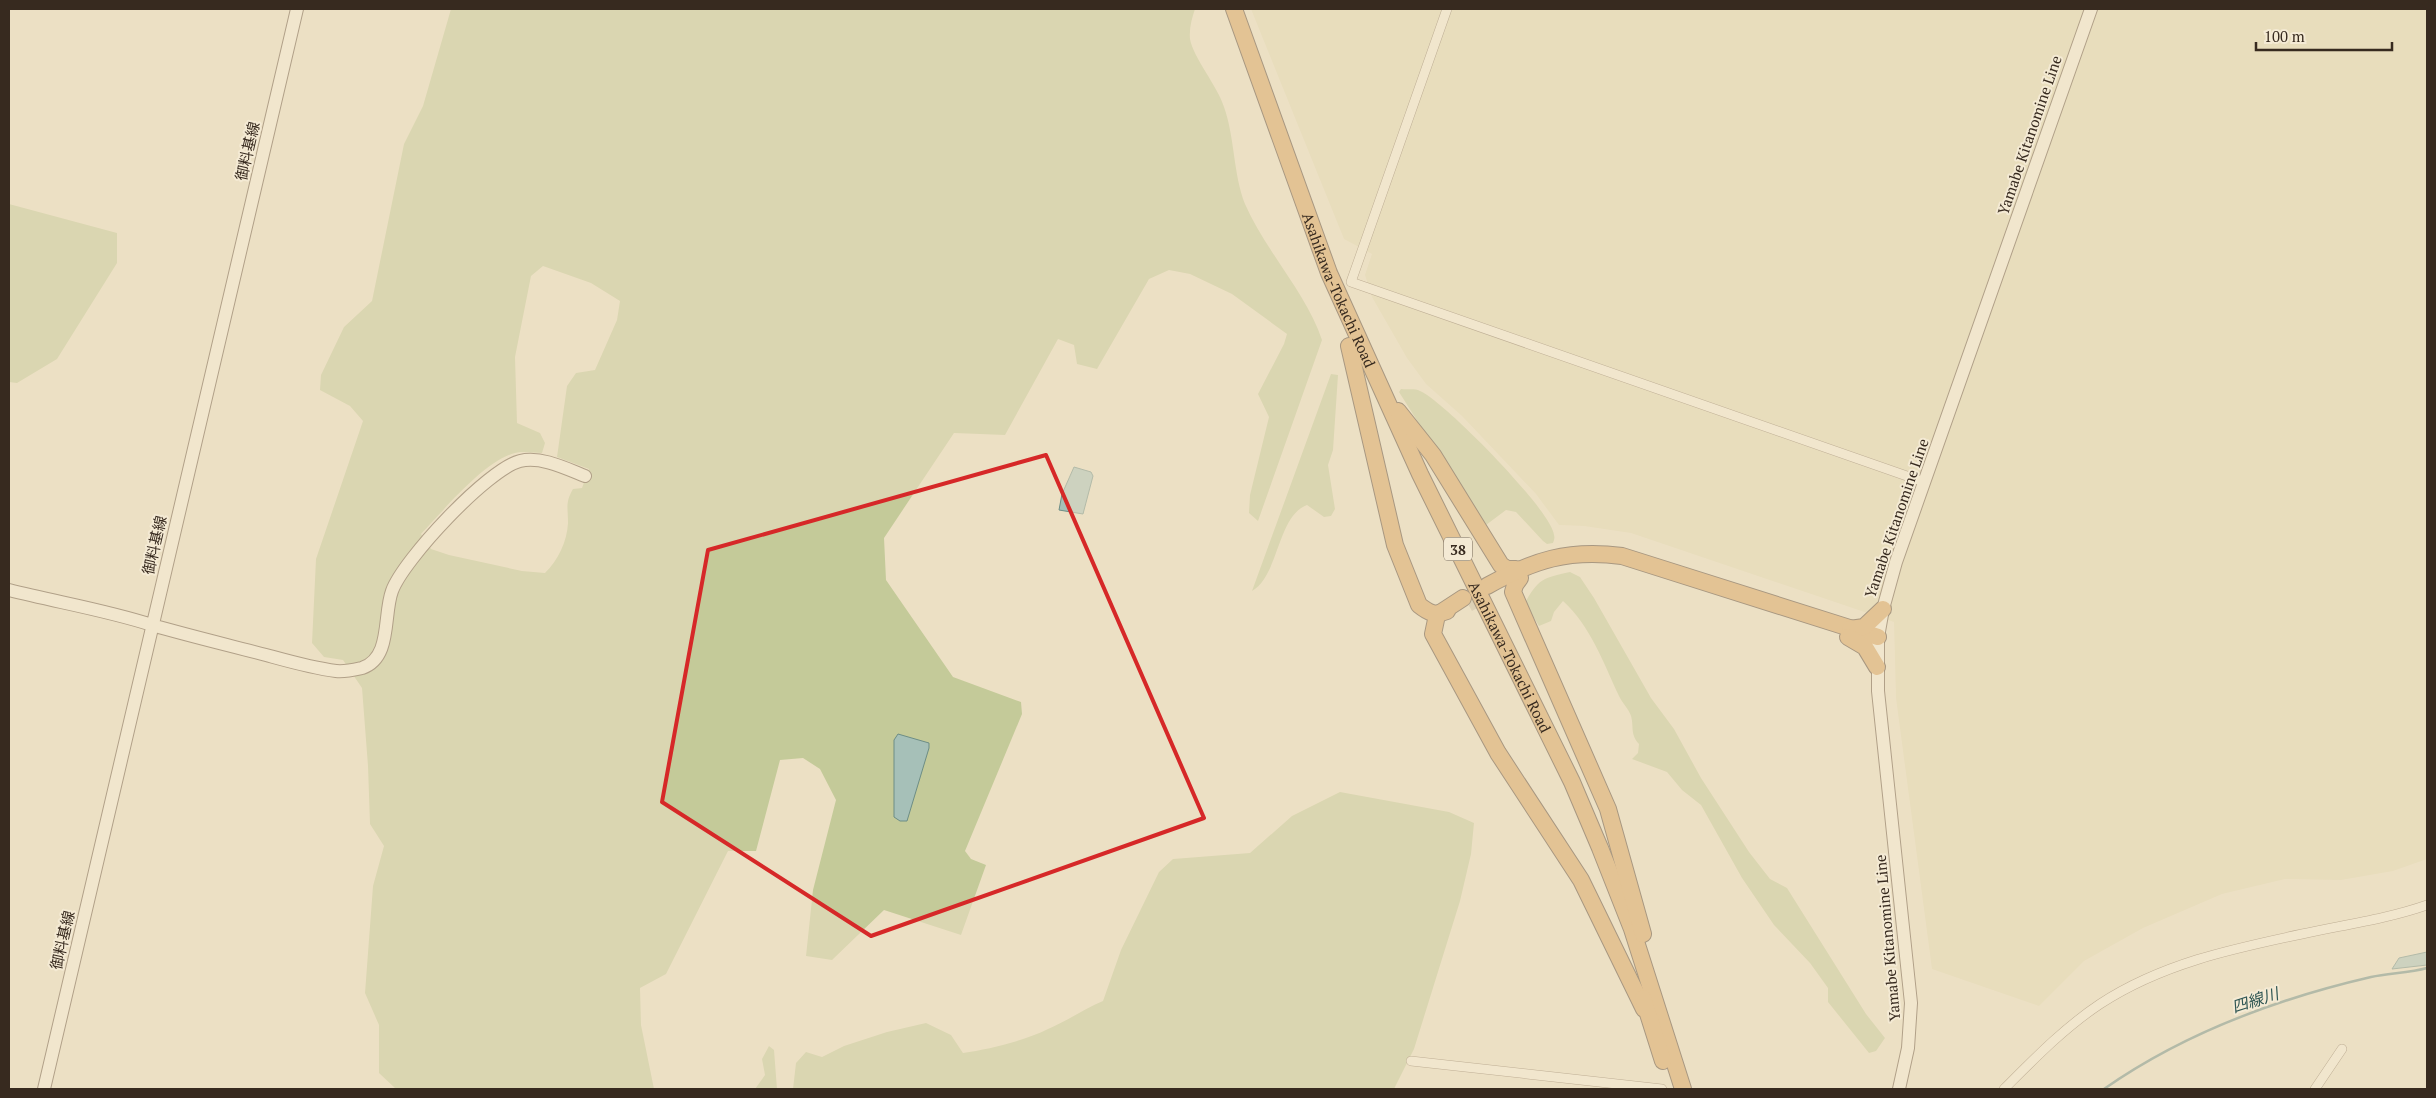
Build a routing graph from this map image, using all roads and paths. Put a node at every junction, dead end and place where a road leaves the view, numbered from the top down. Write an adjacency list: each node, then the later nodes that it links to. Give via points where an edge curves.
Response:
1 (297, 9): 16 (street, 御料基線)
2 (1223, 9): 6 (highway, Asahikawa-Tokachi Road / 38)
3 (1234, 9): 7 (highway, Asahikawa-Tokachi Road / 38, via 1329,273)
4 (1447, 9): 9 (street, via 1351,282)
5 (2091, 9): 9 (street, Yamabe Kitanomine Line)
6 (1349, 346): 15 (highway, 38, via 1395,545 1419,605); 21 (highway, Asahikawa-Tokachi Road / 38, via 1562,786)
7 (1381, 390): 10 (highway, via 1433,455 1501,565); 21 (highway, Asahikawa-Tokachi Road / 38, via 1572,782 1632,929)
8 (585, 476): 16 (street, via 534,460 520,461 497,472 425,542 402,571 392,591 381,649 370,665 342,671 320,668)
9 (1924, 482): 14 (street, Yamabe Kitanomine Line)
10 (1518, 574): 11 (highway); 17 (highway, via 1542,560 1583,552 1622,556); 21 (highway, via 1513,592 1608,809 1639,917)
11 (1488, 589)
12 (9, 590): 16 (street)
13 (1466, 601): 15 (highway)
14 (1883, 609): 17 (highway, via 1864,626); 18 (street, Yamabe Kitanomine Line)
15 (1437, 615): 21 (highway, 38, via 1433,634 1441,651 1498,753 1581,880)
16 (152, 624): 24 (street, 御料基線)
17 (1849, 633): 18 (highway); 19 (highway, via 1865,647)
18 (1878, 641): 19 (street, Yamabe Kitanomine Line)
19 (1878, 667): 28 (street, Yamabe Kitanomine Line, via 1911,1003 1908,1048)
20 (2427, 905): 29 (street, via 2234,949 2157,974 2119,993 2082,1018 2049,1044)
21 (1657, 1023): 26 (highway, Asahikawa-Tokachi Road / 38); 27 (highway, Asahikawa-Tokachi Road / 38)
22 (2342, 1049): 30 (street)
23 (1411, 1061): 25 (street)
24 (44, 1089)
25 (1662, 1089)
26 (1672, 1089)
27 (1683, 1089)
28 (1899, 1089)
29 (2004, 1089)
30 (2315, 1089)

